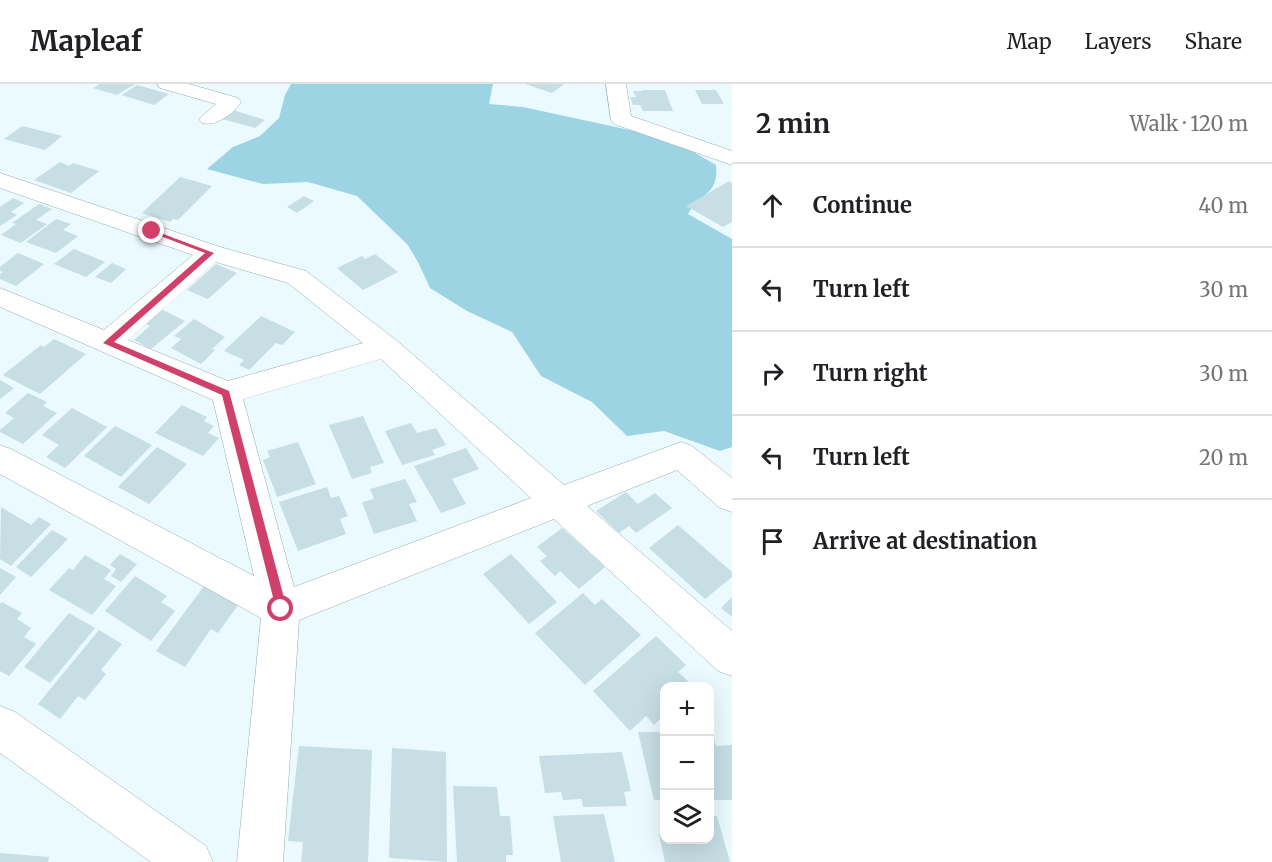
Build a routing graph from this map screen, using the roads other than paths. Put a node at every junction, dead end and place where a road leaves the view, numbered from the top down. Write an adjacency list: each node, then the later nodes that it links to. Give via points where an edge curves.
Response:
1 (167, 84): 3 (street, via 231,102)
2 (616, 84): 4 (street, via 621,120)
3 (208, 119)
4 (732, 159)
5 (0, 180): 6 (street)
6 (211, 253): 8 (street); 9 (street, via 297,277)
7 (0, 297): 8 (street)
8 (108, 343): 10 (street)
9 (386, 347): 10 (street); 13 (street)
10 (226, 393): 14 (street)
11 (0, 458): 14 (street)
12 (732, 498): 13 (street, via 681,455)
13 (560, 502): 14 (street); 15 (street)
14 (281, 609): 18 (street)
15 (732, 657)
16 (0, 727): 17 (street)
17 (190, 862)
18 (260, 862)

